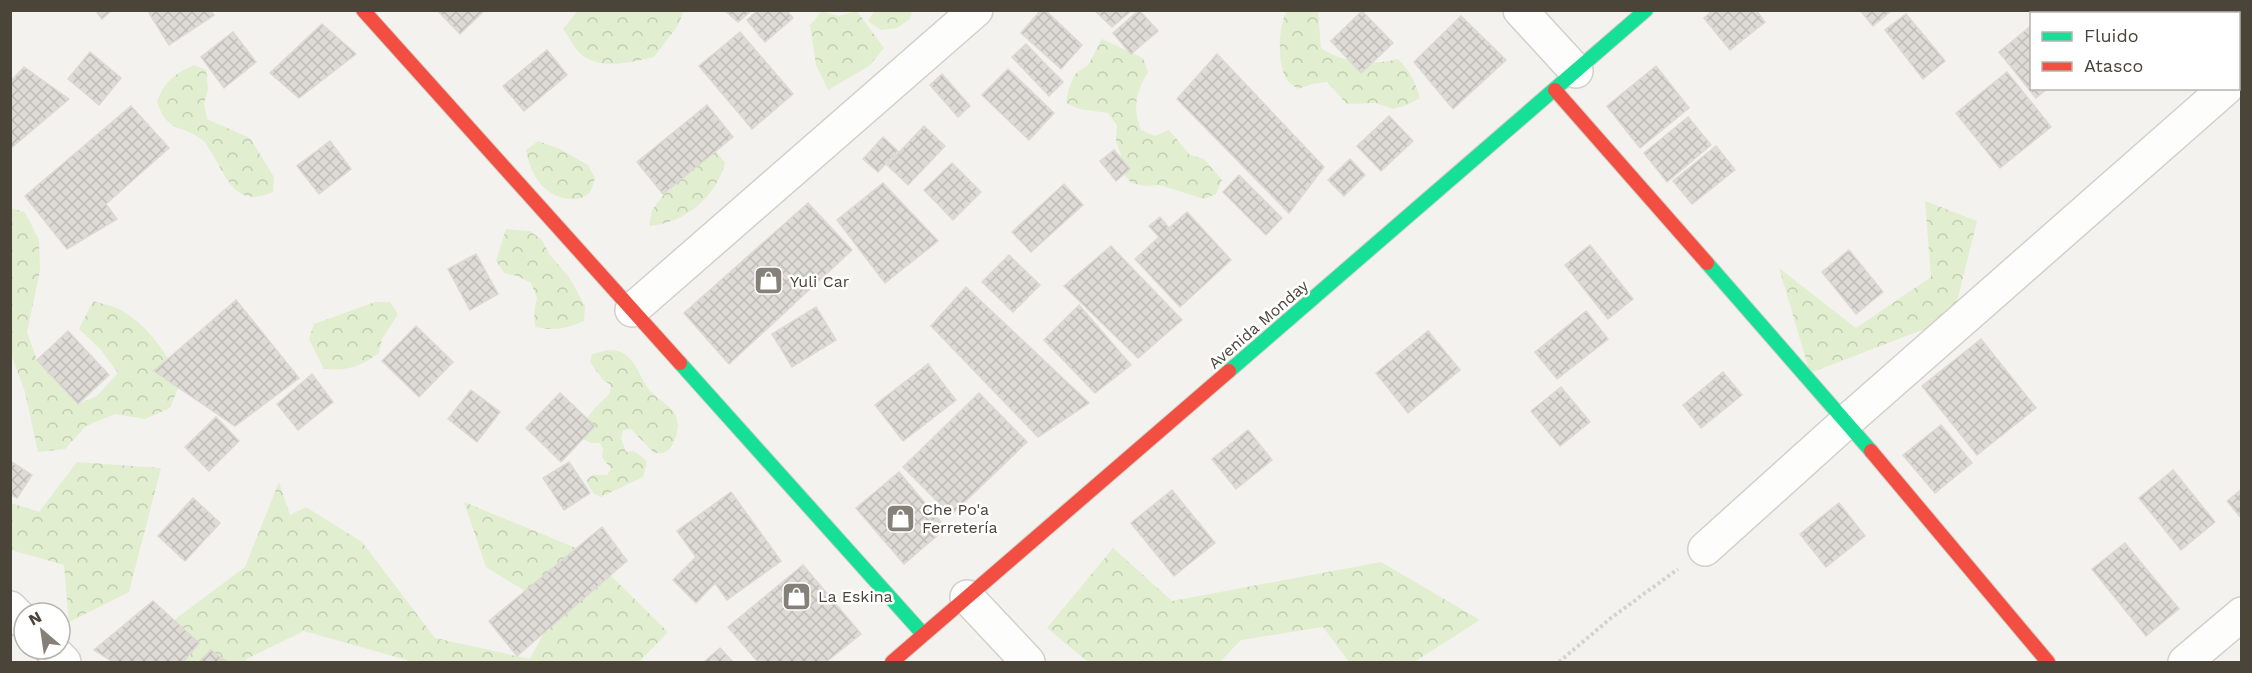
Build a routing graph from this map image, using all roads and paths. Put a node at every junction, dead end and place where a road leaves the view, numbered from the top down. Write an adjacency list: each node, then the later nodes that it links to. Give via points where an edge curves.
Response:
1 (363, 10): 7 (street)
2 (976, 10): 7 (street)
3 (1520, 10): 5 (street)
4 (1646, 10): 5 (street, Avenida Monday)
5 (1565, 81): 8 (street); 10 (street, Avenida Monday)
6 (2224, 90): 8 (street)
7 (632, 310): 12 (street)
8 (1846, 422): 9 (street); 16 (street)
9 (1705, 549): 15 (path, via 1611,618)
10 (967, 597): 12 (street, Avenida Monday); 14 (street)
11 (2241, 614): 17 (street)
12 (923, 634): 13 (street, Avenida Monday)
13 (892, 663)
14 (1028, 663)
15 (1559, 663)
16 (2048, 663)
17 (2185, 663)

